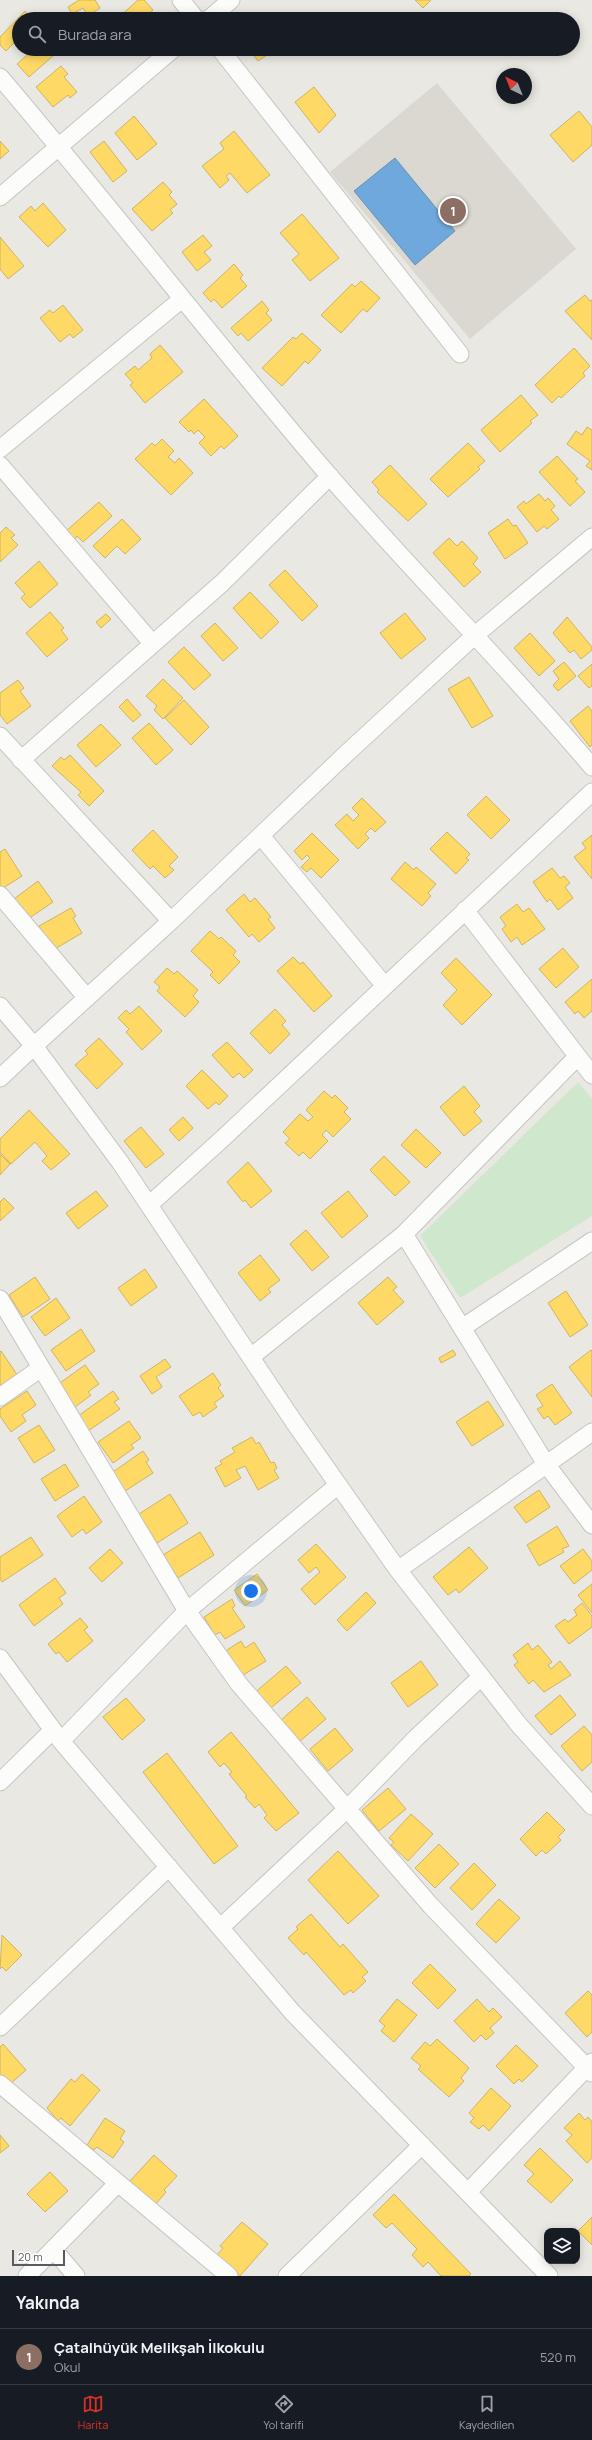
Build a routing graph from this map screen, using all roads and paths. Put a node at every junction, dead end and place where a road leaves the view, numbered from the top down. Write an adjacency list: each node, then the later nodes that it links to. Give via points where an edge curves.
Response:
1 (181, 0): 3 (street)
2 (232, 0): 4 (street)
3 (190, 12)
4 (217, 12)
5 (165, 56): 8 (street)
6 (226, 56): 11 (street)
7 (0, 77): 8 (street)
8 (58, 146): 9 (street); 10 (street)
9 (0, 198)
10 (182, 300): 12 (street); 14 (street)
11 (460, 354)
12 (0, 449)
13 (0, 466): 17 (street)
14 (330, 476): 16 (street); 17 (street, via 222,583)
15 (592, 537): 16 (street)
16 (474, 636): 20 (street, via 540,704); 22 (street)
17 (152, 643): 19 (street)
18 (0, 736): 19 (street)
19 (21, 760): 25 (street)
20 (592, 767)
21 (592, 792): 24 (street)
22 (260, 836): 25 (street); 26 (street)
23 (0, 895): 27 (street)
24 (465, 910): 26 (street); 30 (street)
25 (171, 921): 27 (street)
26 (385, 986): 33 (street)
27 (87, 998): 29 (street)
28 (0, 1006): 29 (street)
29 (34, 1046): 32 (street); 33 (street)
30 (577, 1057): 31 (street); 34 (street)
31 (592, 1075)
32 (0, 1078)
33 (149, 1204): 38 (street)
34 (404, 1234): 37 (street); 38 (street)
35 (592, 1241): 37 (street)
36 (0, 1299): 39 (street)
37 (462, 1328): 42 (street)
38 (251, 1357): 43 (street)
39 (41, 1368): 40 (street); 46 (street)
40 (0, 1397)
41 (592, 1432): 42 (street)
42 (546, 1464): 44 (street); 45 (street)
43 (338, 1485): 45 (street); 46 (street)
44 (592, 1525)
45 (398, 1570): 48 (street)
46 (187, 1612): 49 (street); 52 (street, via 239,1684)
47 (0, 1658): 49 (street)
48 (481, 1677): 51 (street, via 519,1725); 52 (street, via 416,1738)
49 (57, 1736): 50 (street); 53 (street)
50 (0, 1782)
51 (592, 1806)
52 (347, 1809): 54 (street); 56 (street, via 431,1906)
53 (169, 1867): 54 (street); 55 (street)
54 (221, 1927): 58 (street, via 293,2013)
55 (0, 2027)
56 (590, 2067): 60 (street)
57 (0, 2084): 59 (street)
58 (422, 2145): 60 (street); 66 (street)
59 (118, 2184): 61 (street); 65 (street)
60 (468, 2192): 62 (street)
61 (54, 2250): 63 (street); 64 (street)
62 (548, 2275)
63 (27, 2276)
64 (76, 2276)
65 (229, 2276)
66 (287, 2276)

